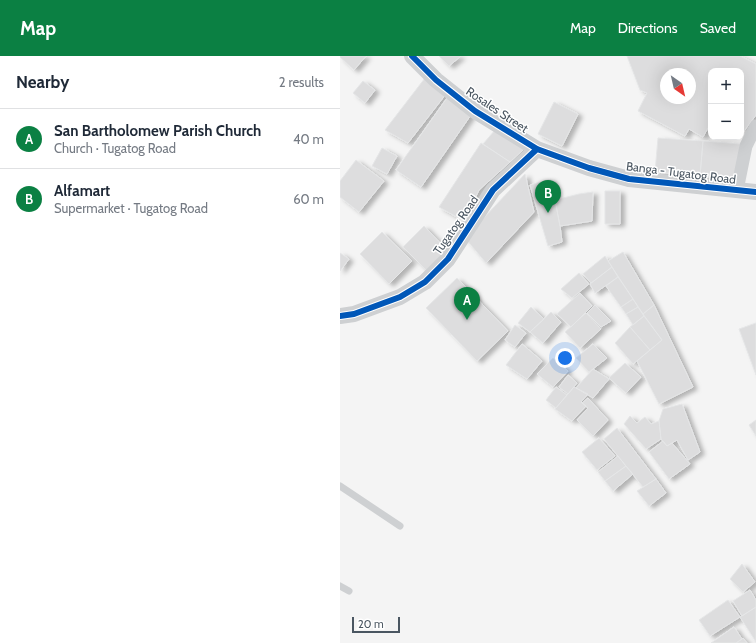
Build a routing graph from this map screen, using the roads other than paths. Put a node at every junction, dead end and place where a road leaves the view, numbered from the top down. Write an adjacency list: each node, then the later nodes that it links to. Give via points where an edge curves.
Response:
1 (412, 56): 3 (street, Rosales Street, via 475,112)
2 (756, 126): 4 (street, via 746,146)
3 (537, 149): 4 (street, Banga - Tugatog Road, via 628,179); 6 (street, Tugatog Road, via 493,190 448,259 425,282 400,297 354,314)
4 (737, 190): 5 (street, Banga - Tugatog Road)
5 (756, 192)
6 (340, 316)
7 (340, 486): 8 (lane)
8 (400, 526)
9 (340, 586): 10 (lane)
10 (349, 592)

